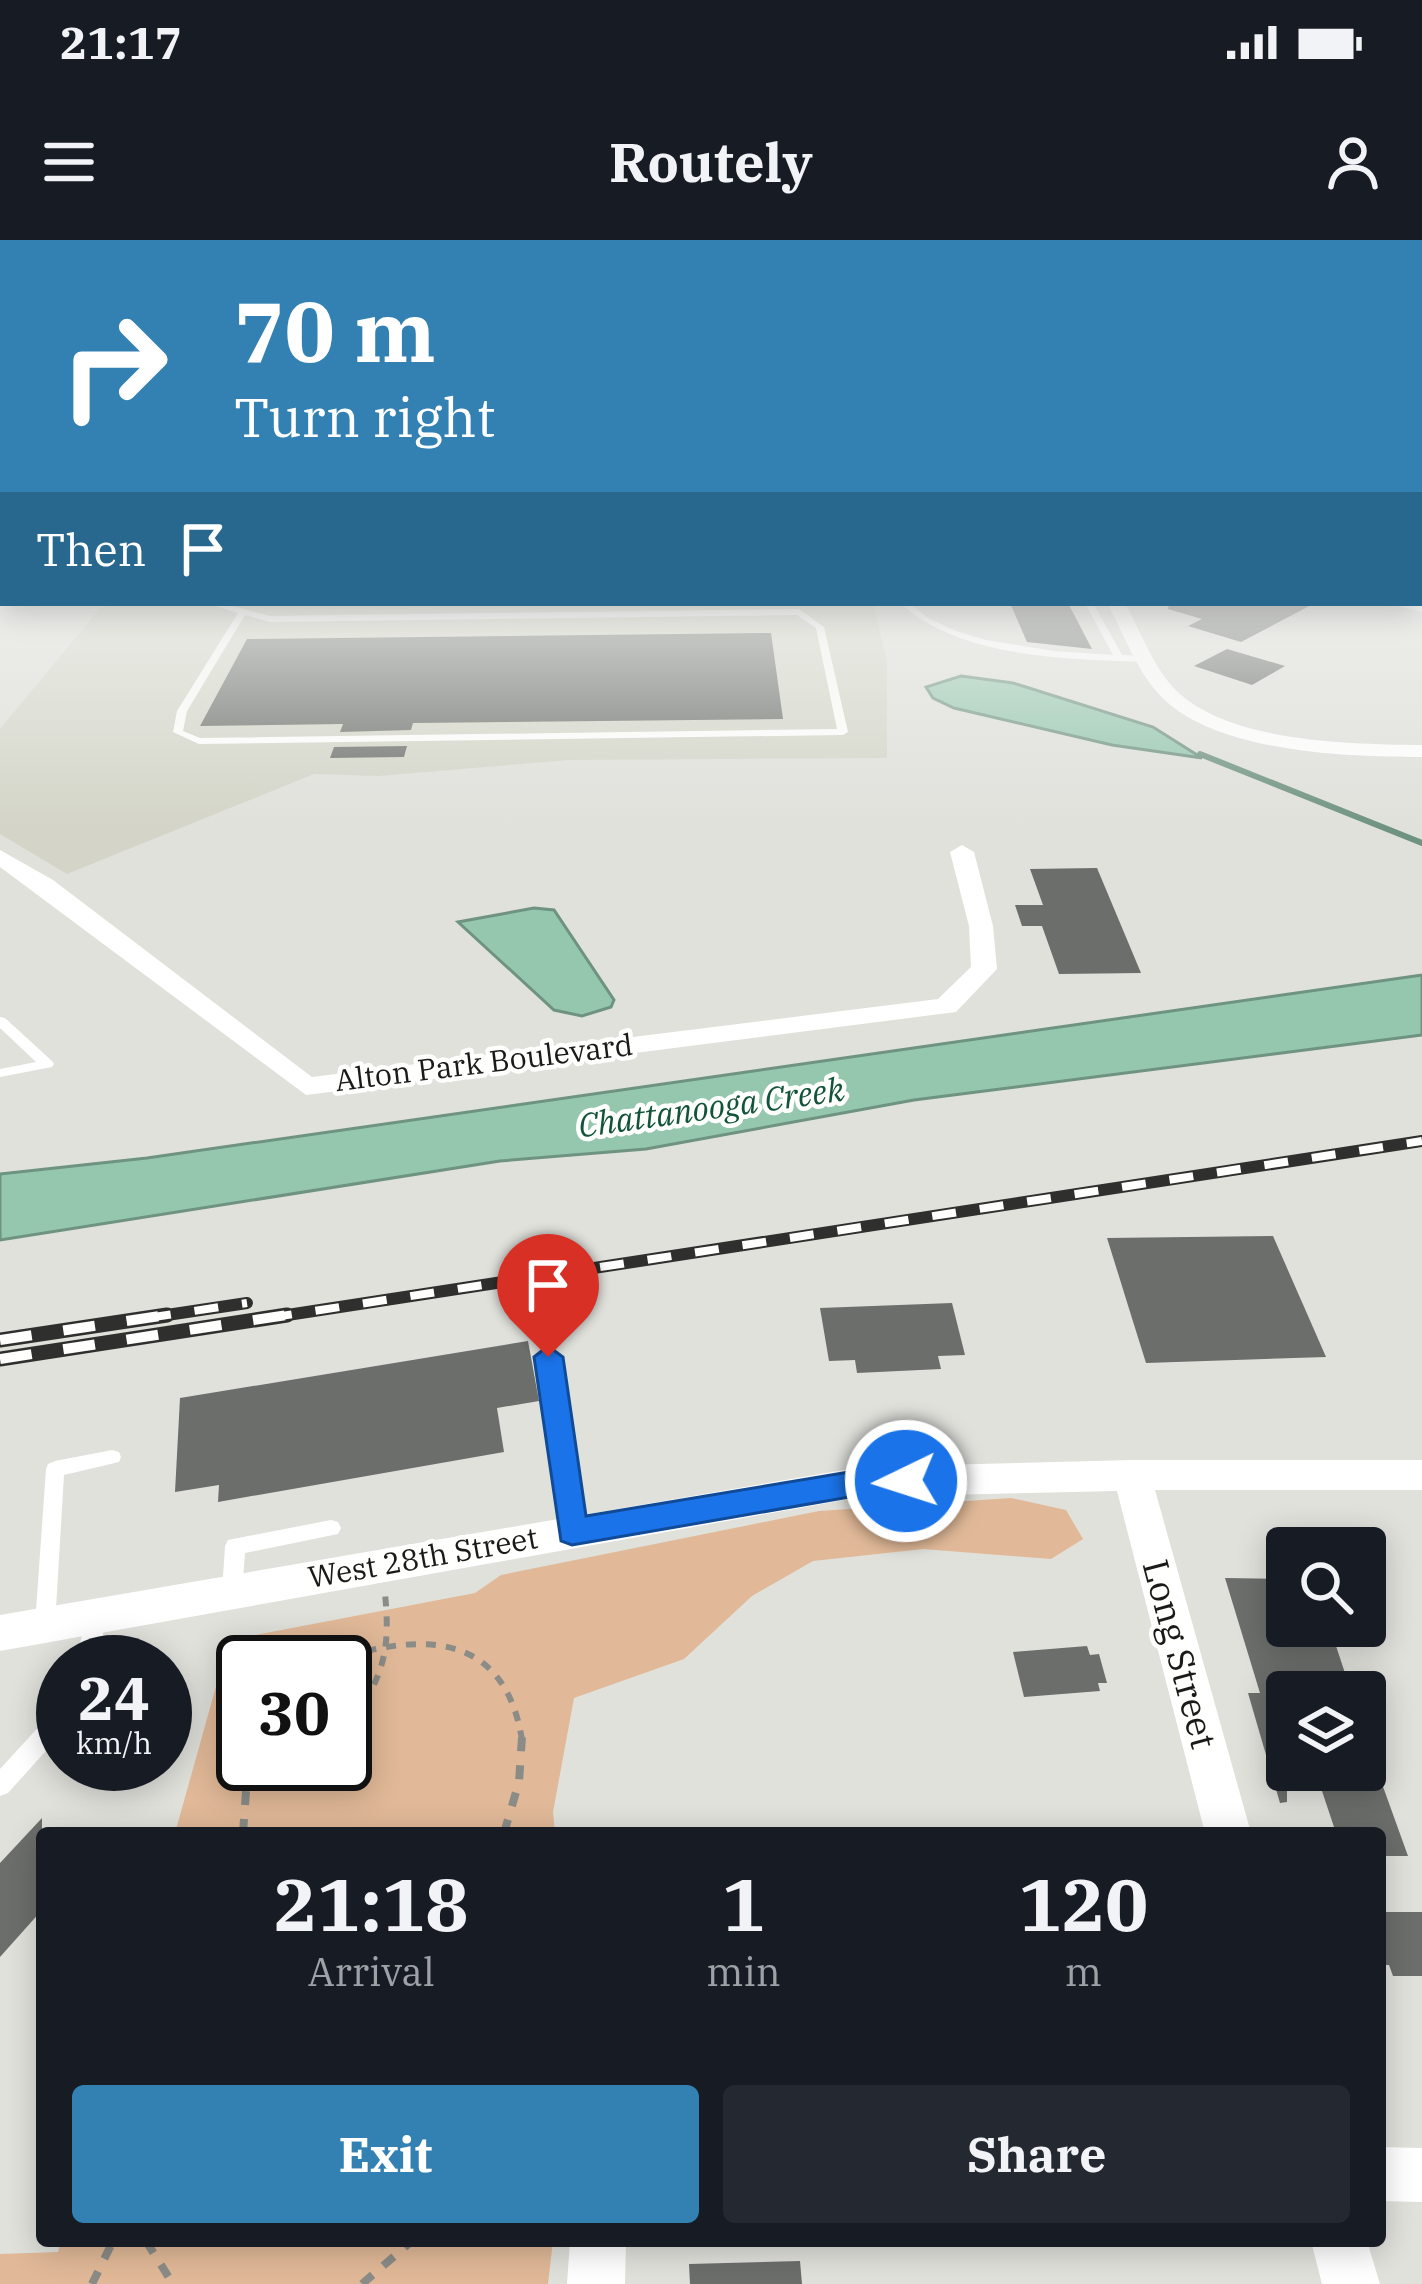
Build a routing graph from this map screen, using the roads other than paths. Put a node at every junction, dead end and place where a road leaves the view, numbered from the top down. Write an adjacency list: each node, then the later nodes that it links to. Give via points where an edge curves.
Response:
1 (227, 638): 2 (lane, via 182,711 178,732 199,741 843,732)
2 (822, 638)
3 (981, 638): 6 (lane, via 1022,652)
4 (1108, 638): 6 (lane)
5 (1136, 638): 7 (street)
6 (1119, 658): 7 (lane)
7 (1148, 659): 8 (street, via 1182,705 1259,735 1366,752)
8 (1422, 751)
9 (962, 852): 10 (street, Alton Park Boulevard, via 984,969 946,1006 307,1085)
10 (0, 857)
11 (0, 1021): 12 (lane, via 47,1064)
12 (0, 1073)
13 (548, 1357): 18 (lane)
14 (112, 1457): 21 (lane, via 55,1469)
15 (1132, 1474): 16 (street, West 28th Street); 18 (street, West 28th Street, via 861,1483); 26 (street, Long Street)
16 (1422, 1475)
17 (331, 1528): 19 (lane, via 235,1546)
18 (572, 1532): 19 (street, West 28th Street)
19 (232, 1592): 20 (street, West 28th Street)
20 (96, 1616): 21 (street, West 28th Street); 23 (lane)
21 (45, 1625): 22 (street, West 28th Street)
22 (0, 1633)
23 (92, 1635)
24 (36, 1746): 25 (lane)
25 (0, 1785)
26 (1226, 1827)
27 (1386, 2174): 28 (street)
28 (1422, 2175)
29 (598, 2247): 31 (street)
30 (1341, 2247): 32 (street)
31 (596, 2284)
32 (1351, 2284)

